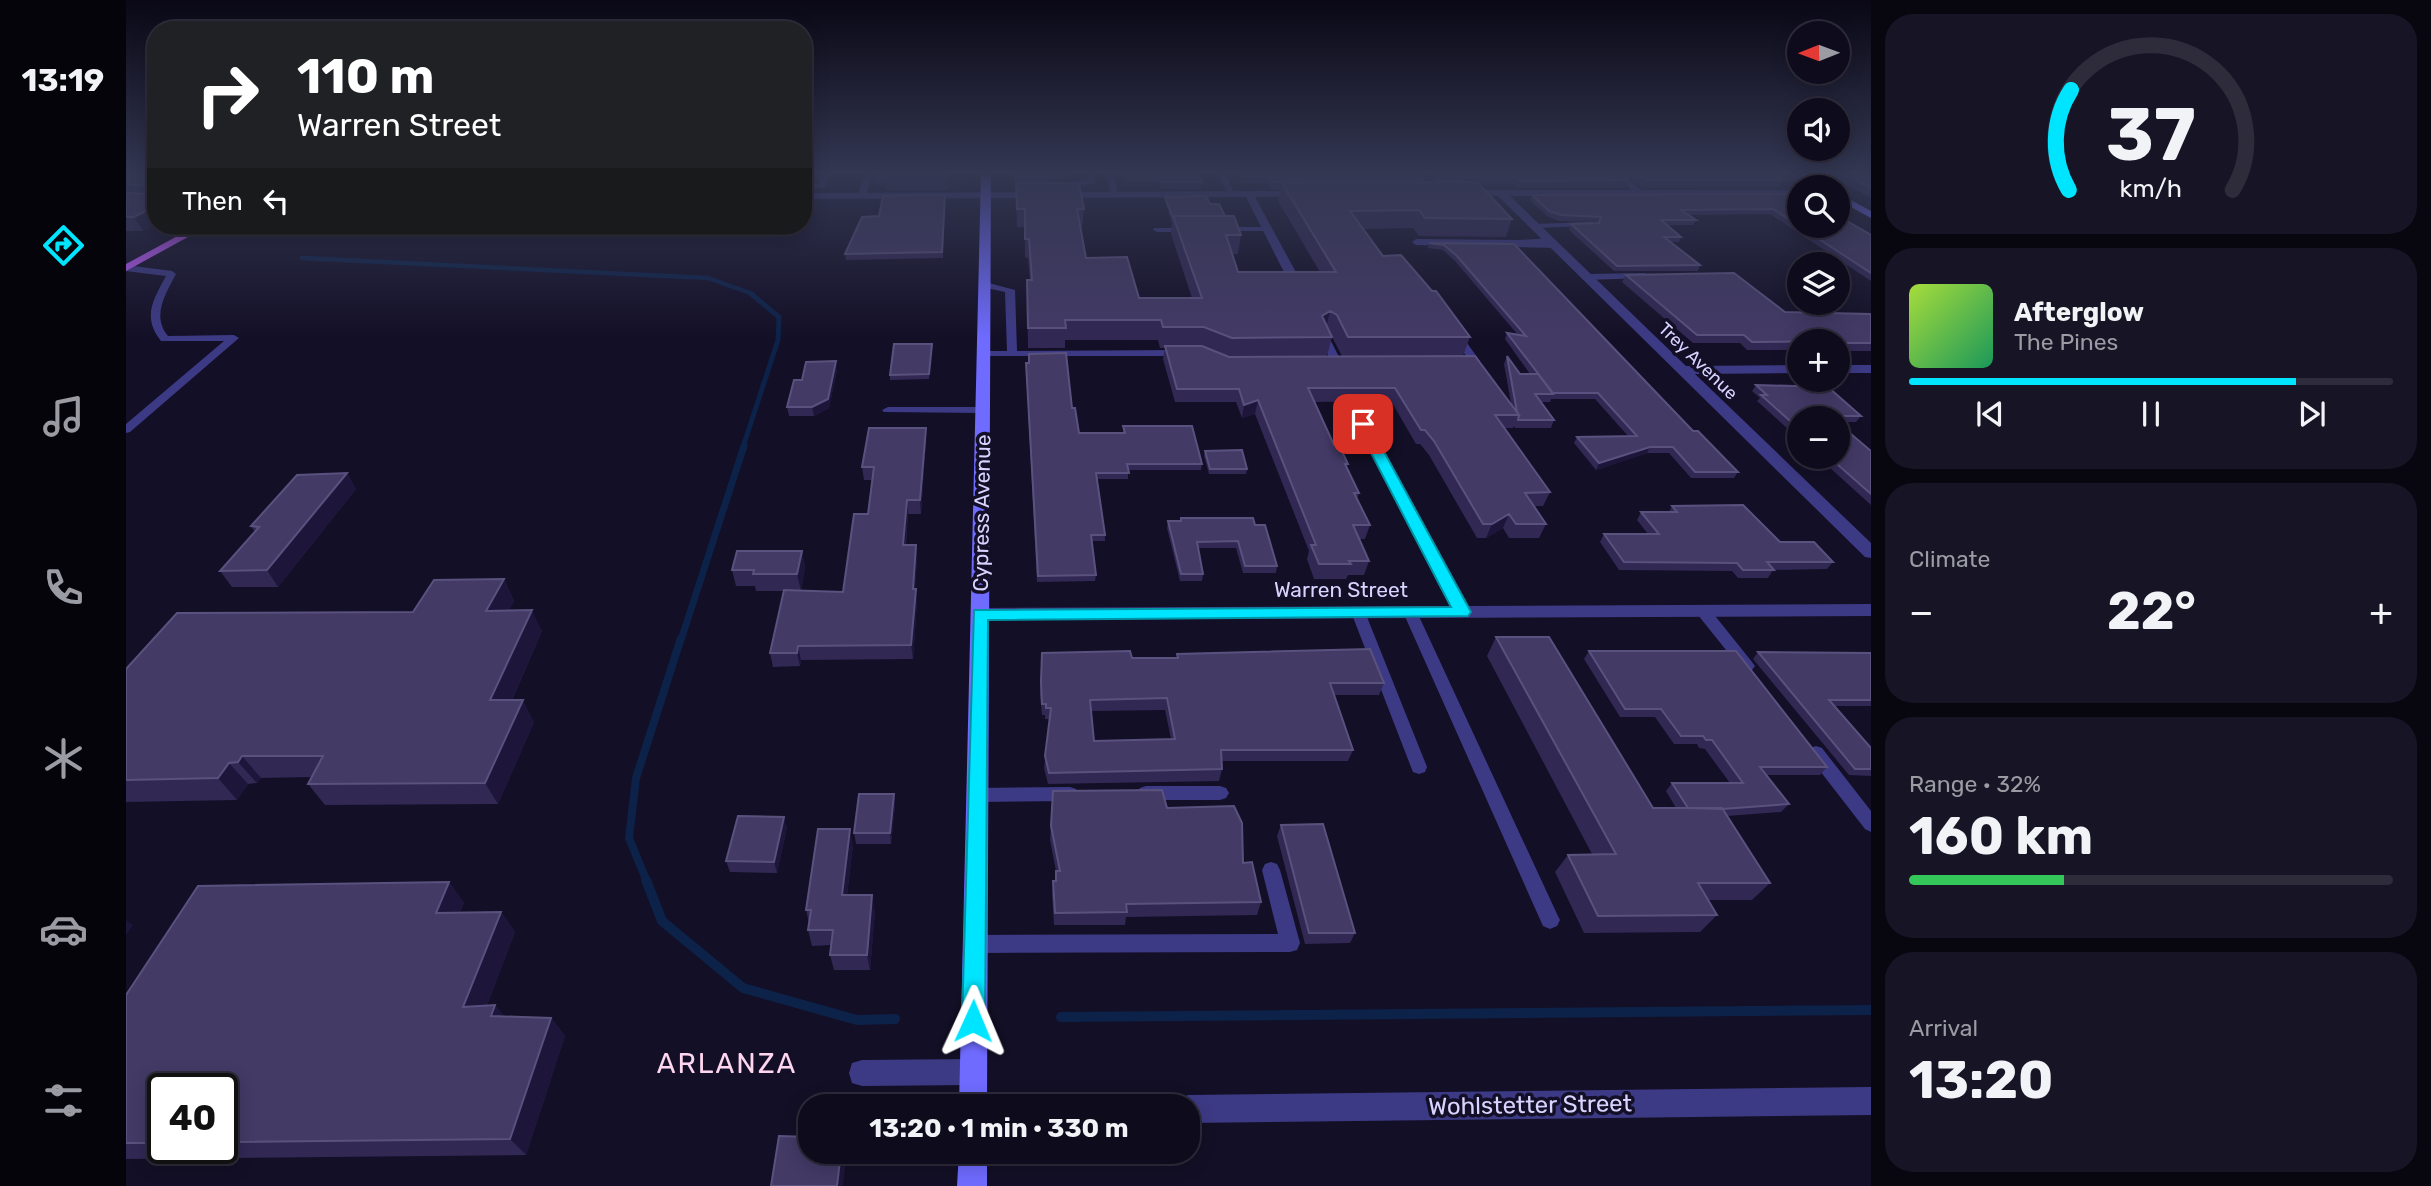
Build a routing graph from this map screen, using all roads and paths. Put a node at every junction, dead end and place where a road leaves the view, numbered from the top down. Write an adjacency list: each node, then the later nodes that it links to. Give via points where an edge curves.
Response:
1 (986, 227): 14 (street, Cypress Avenue)
2 (1536, 227): 9 (street, Trey Avenue)
3 (1212, 229): 4 (lane)
4 (1268, 229): 11 (street)
5 (1157, 230): 6 (lane)
6 (1198, 230)
7 (186, 235): 10 (main road)
8 (1416, 242): 9 (lane)
9 (1553, 243): 13 (street, Trey Avenue)
10 (126, 268): 33 (lane, via 172,274 153,312 157,331 165,339 234,338)
11 (1292, 276)
12 (1653, 276): 13 (lane)
13 (1586, 277): 28 (street, Trey Avenue)
14 (985, 285): 18 (street, Cypress Avenue); 19 (lane, via 1010,290)
15 (1445, 320): 24 (lane)
16 (1324, 337): 21 (lane)
17 (1189, 353): 19 (lane)
18 (984, 354): 19 (lane); 31 (street, Cypress Avenue)
19 (1012, 354)
20 (1324, 363): 21 (lane)
21 (1337, 363): 22 (lane)
22 (1351, 363)
23 (1448, 363): 24 (lane)
24 (1476, 363): 29 (lane)
25 (1787, 369): 28 (street)
26 (1850, 369): 27 (street)
27 (1871, 369)
28 (1681, 370): 34 (street, Trey Avenue)
29 (1483, 373)
30 (888, 410): 31 (lane)
31 (983, 410): 40 (street, Cypress Avenue)
32 (1363, 424): 39 (street)
33 (126, 430)
34 (1871, 553)
35 (1871, 610): 36 (street, Warren Street)
36 (1703, 611): 39 (street, Warren Street); 41 (lane)
37 (1358, 612): 38 (street, Warren Street); 40 (street, Warren Street); 43 (lane)
38 (1410, 612): 39 (street, Warren Street); 50 (lane)
39 (1462, 612)
40 (980, 614): 47 (street, Cypress Avenue)
41 (1754, 675)
42 (1804, 738): 48 (lane)
43 (1419, 767)
44 (1220, 793): 46 (lane)
45 (1085, 794): 47 (lane)
46 (1125, 794)
47 (977, 795): 51 (street, Cypress Avenue)
48 (1871, 824)
49 (1271, 870): 51 (lane, via 1290,943)
50 (1550, 920)
51 (975, 944): 52 (street, Cypress Avenue)
52 (972, 1072): 53 (street); 54 (street, Cypress Avenue)
53 (862, 1073)
54 (973, 1094)
55 (1871, 1101): 56 (street, Wohlstetter Street)
56 (1200, 1110)
57 (972, 1164): 58 (street)
58 (972, 1186)

